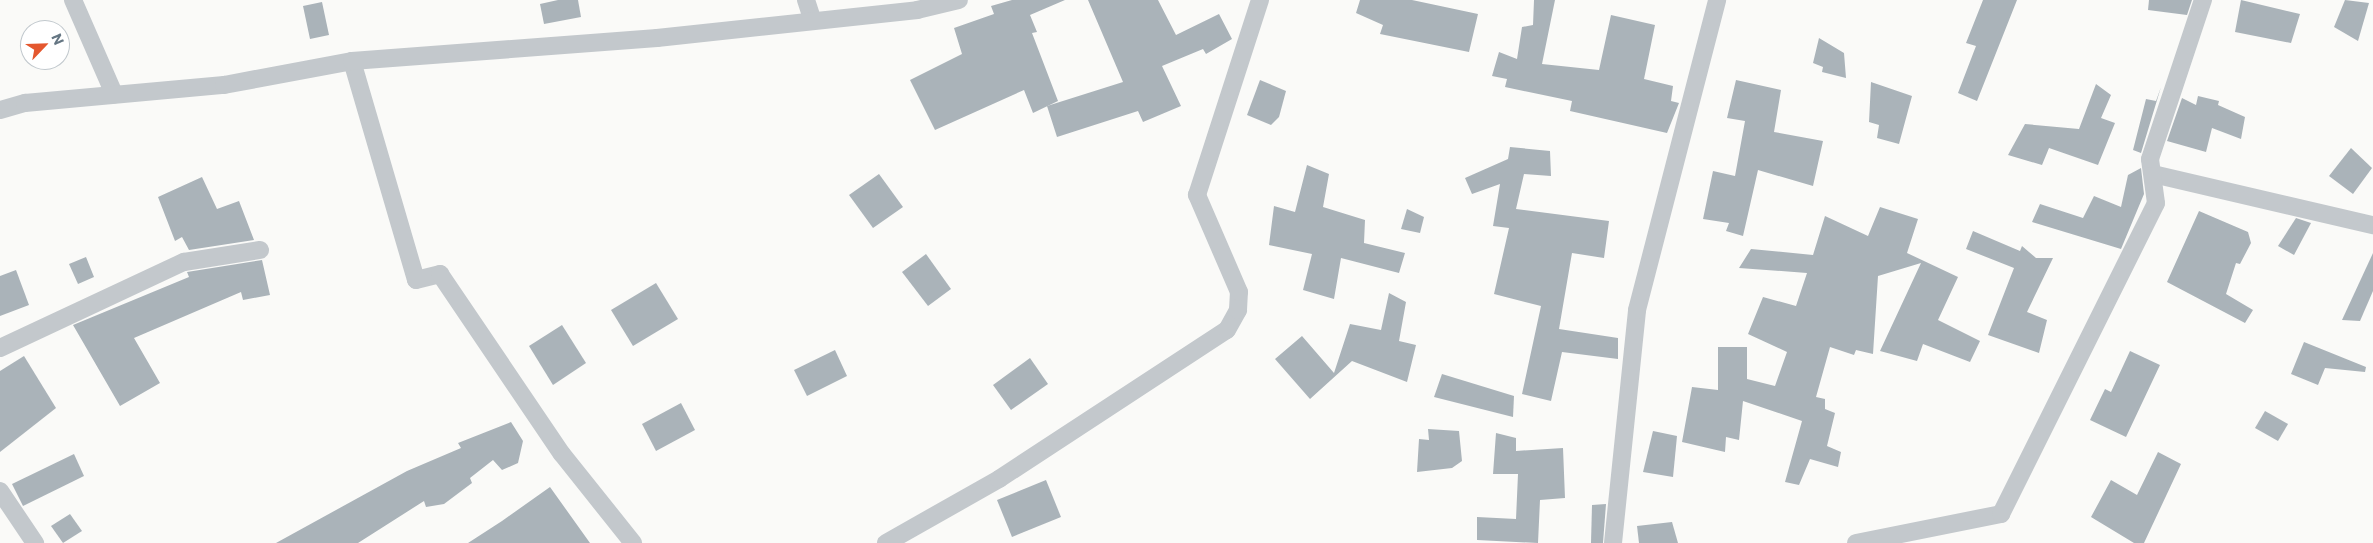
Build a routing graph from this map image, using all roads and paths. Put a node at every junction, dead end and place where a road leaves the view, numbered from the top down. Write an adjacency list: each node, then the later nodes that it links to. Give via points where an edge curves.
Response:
1 (73, 0): 9 (street)
2 (806, 0): 7 (street)
3 (959, 0): 7 (street, via 916,10)
4 (1260, 0): 18 (street, via 1197,196 1239,292 1238,310 1228,330 998,478)
5 (1717, 0): 19 (street, via 1637,310)
6 (2203, 0): 11 (street, via 2150,159)
7 (812, 19): 8 (street, via 657,38)
8 (352, 61): 9 (street, via 224,85); 17 (street, via 416,280 440,274 562,454)
9 (114, 94): 10 (street)
10 (0, 110)
11 (2153, 174): 12 (street); 20 (street, via 2156,203 2001,514)
12 (2373, 225)
13 (260, 250): 14 (street, via 184,262)
14 (0, 348)
15 (0, 490): 16 (street)
16 (35, 543)
17 (634, 543)
18 (886, 543)
19 (1613, 543)
20 (1856, 543)

